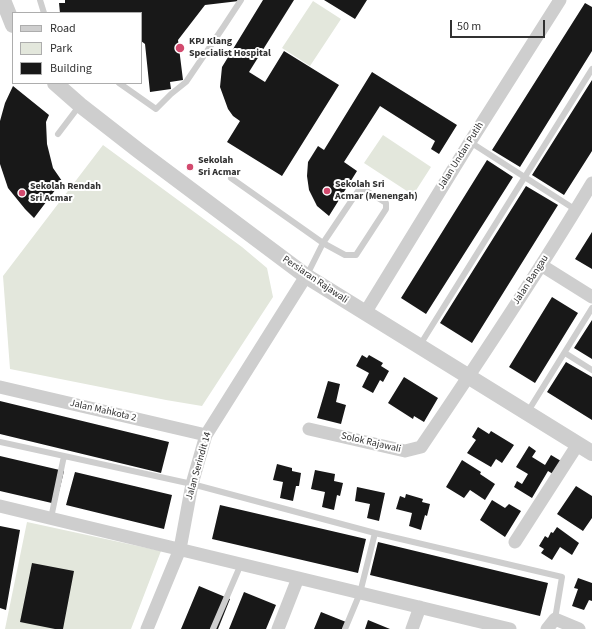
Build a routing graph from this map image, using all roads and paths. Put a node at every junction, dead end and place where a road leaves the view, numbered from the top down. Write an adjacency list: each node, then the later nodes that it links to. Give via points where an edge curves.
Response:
1 (3, 0): 6 (street)
2 (40, 0): 5 (lane)
3 (241, 0): 9 (lane, via 186,82 156,109)
4 (560, 0): 12 (street, Jalan Undan Putih)
5 (44, 12)
6 (12, 22)
7 (592, 69): 13 (lane)
8 (56, 84): 10 (street, Persiaran Rajawali)
9 (120, 84)
10 (80, 106): 11 (lane); 19 (street, Persiaran Rajawali)
11 (58, 134)
12 (470, 142): 13 (lane); 22 (street, Jalan Undan Putih)
13 (525, 177): 16 (lane); 23 (lane)
14 (231, 178): 17 (lane)
15 (592, 183): 16 (street, Jalan Bangau)
16 (576, 210): 18 (street, Jalan Bangau)
17 (323, 243): 17 (lane, via 345,255 356,255 386,209 386,203 365,190 358,191); 19 (lane)
18 (541, 265): 20 (street); 26 (street, Jalan Bangau)
19 (306, 276): 22 (street, Persiaran Rajawali); 30 (street, Jalan Serindit 14)
20 (592, 297)
21 (592, 308): 24 (lane)
22 (365, 313): 23 (street, Persiaran Rajawali)
23 (420, 346): 26 (street, Persiaran Rajawali)
24 (564, 353): 25 (lane); 28 (lane)
25 (592, 370)
26 (469, 377): 28 (street, Persiaran Rajawali); 29 (street, Solok Rajawali, via 421,446 405,451)
27 (0, 387): 30 (street, Jalan Mahkota 2)
28 (527, 413): 32 (street, Persiaran Rajawali)
29 (309, 429)
30 (206, 435): 35 (street, Jalan Serindit 14)
31 (0, 442): 34 (lane)
32 (578, 444): 33 (street, Persiaran Rajawali); 39 (street)
33 (592, 453)
34 (64, 456): 35 (lane); 37 (lane)
35 (192, 484): 38 (lane); 40 (street, Jalan Serindit 14)
36 (0, 506): 37 (street)
37 (51, 518): 40 (street)
38 (375, 533): 43 (lane); 45 (lane, via 562,577)
39 (515, 542)
40 (180, 549): 41 (street); 47 (street, Jalan Serindit 14)
41 (241, 564): 42 (street); 48 (lane)
42 (298, 578): 43 (street); 49 (street)
43 (360, 593): 44 (street); 50 (lane)
44 (420, 608): 46 (street); 51 (street)
45 (551, 624): 53 (street)
46 (480, 626): 52 (street)
47 (147, 629)
48 (213, 629)
49 (278, 629)
50 (345, 629)
51 (412, 629)
52 (510, 629)
53 (579, 629)

